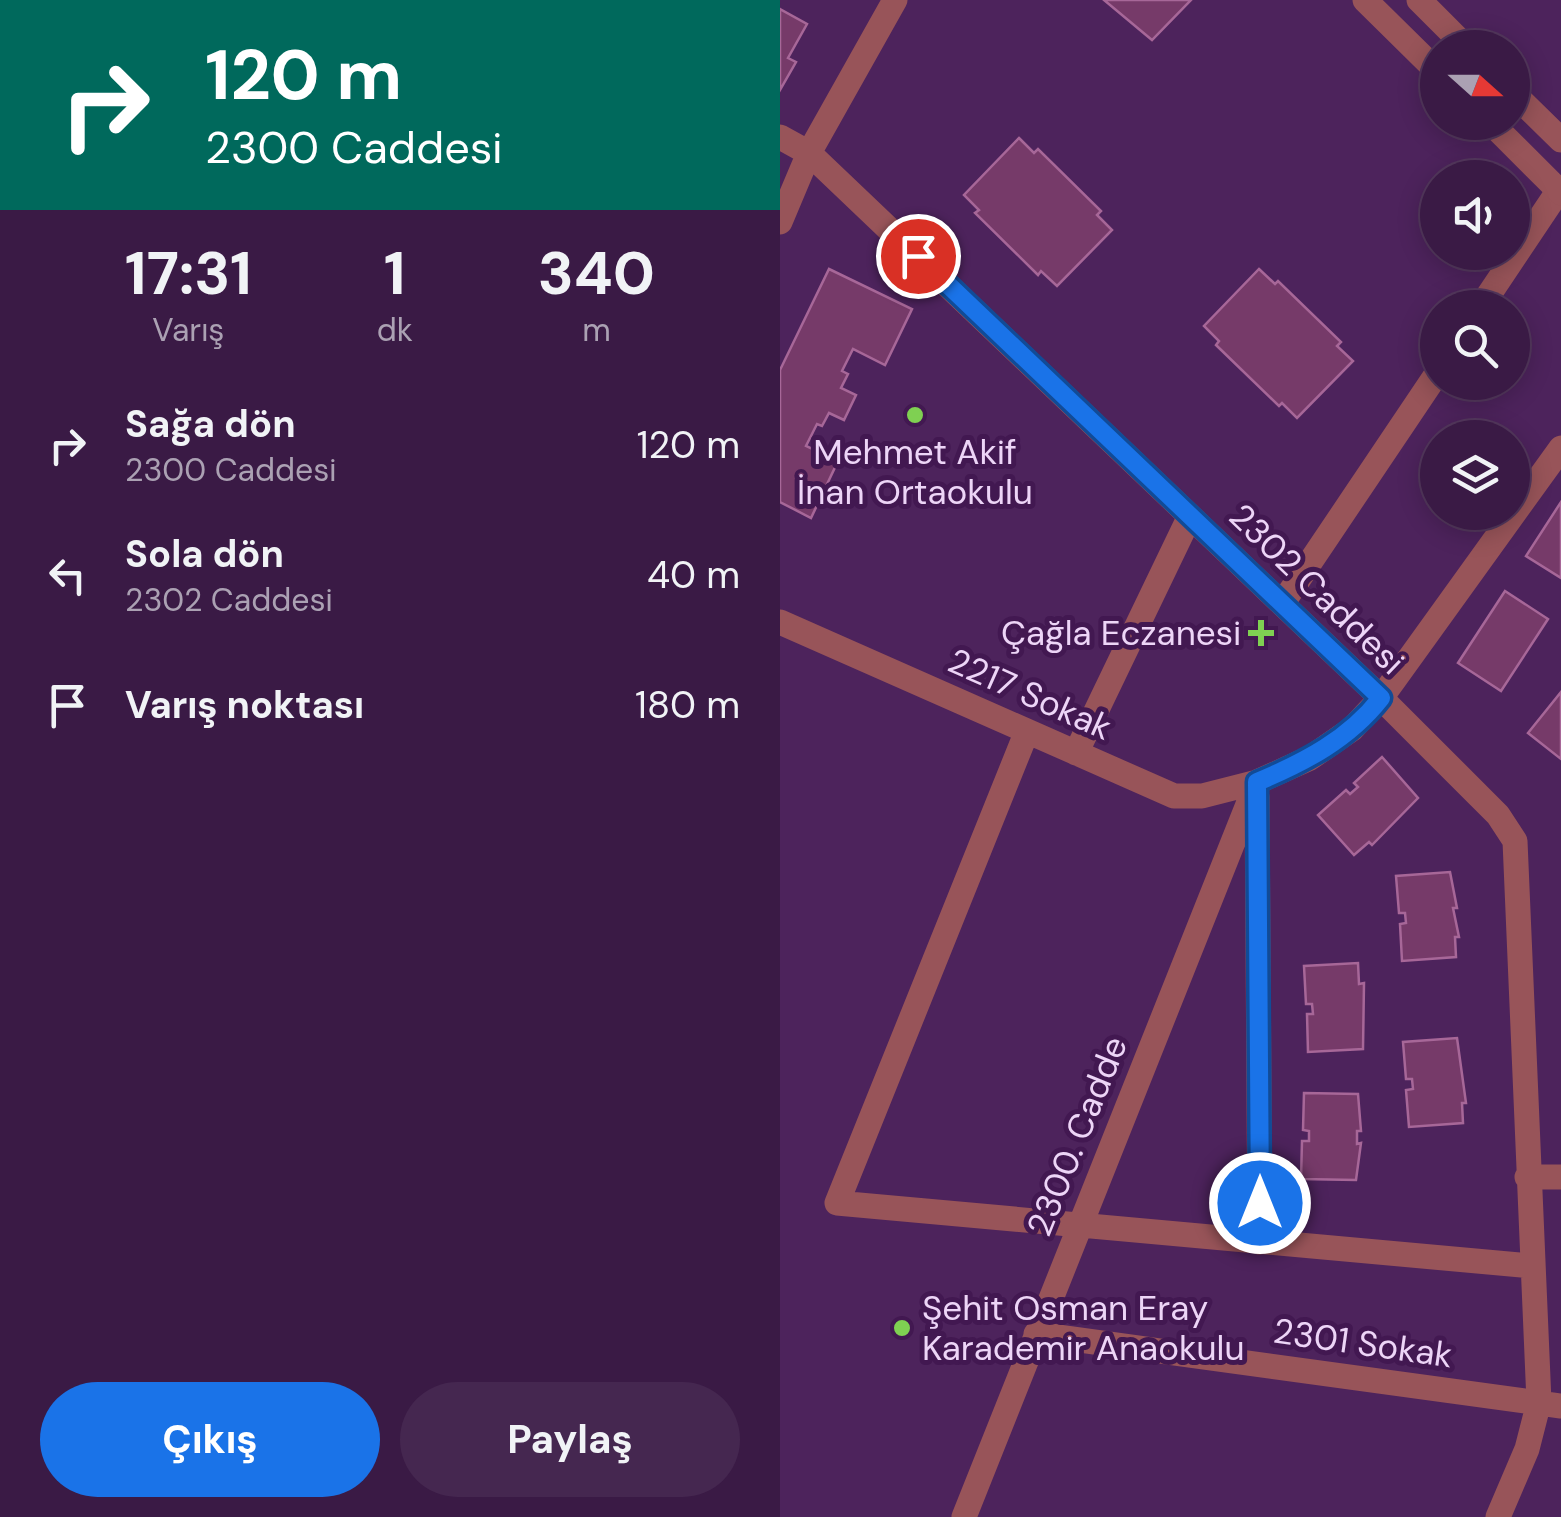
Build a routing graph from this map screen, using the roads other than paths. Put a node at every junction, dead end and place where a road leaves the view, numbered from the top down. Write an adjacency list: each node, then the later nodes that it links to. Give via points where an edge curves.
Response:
1 (895, 0): 10 (street)
2 (1364, 0): 5 (street)
3 (1419, 0): 4 (street)
4 (1449, 30)
5 (1420, 54)
6 (1530, 110): 9 (street)
7 (780, 136): 10 (street, 2302 Caddesi)
8 (1509, 140): 11 (street)
9 (1561, 140)
10 (808, 153): 12 (street); 16 (street, 2302 Caddesi)
11 (1560, 190): 13 (street)
12 (780, 222)
13 (1492, 290)
14 (1420, 399): 17 (street)
15 (1561, 448): 19 (street, 2217 Sokak)
16 (1190, 516): 17 (street, 2302 Caddesi); 21 (street)
17 (1282, 604): 19 (street, 2302 Caddesi)
18 (780, 622): 20 (street, 2217 Sokak)
19 (1381, 698): 22 (street, 2217 Sokak, via 1330,745); 23 (street, 2302 Caddesi, via 1498,815 1515,841)
20 (1027, 731): 21 (street, 2217 Sokak); 25 (street, via 838,1203)
21 (1076, 753): 22 (street, 2217 Sokak, via 1174,796)
22 (1257, 782): 25 (street, 2300. Cadde); 26 (street)
23 (1527, 1176): 24 (street); 27 (street, 2302 Caddesi)
24 (1561, 1178)
25 (1079, 1225): 26 (street); 28 (street, 2300. Cadde)
26 (1260, 1242): 27 (street)
27 (1532, 1266): 29 (street, 2302 Caddesi)
28 (1036, 1334): 29 (street, 2301 Sokak); 30 (street, 2300. Cadde)
29 (1550, 1404): 31 (street, 2302 Caddesi)
30 (964, 1517)
31 (1498, 1517)

